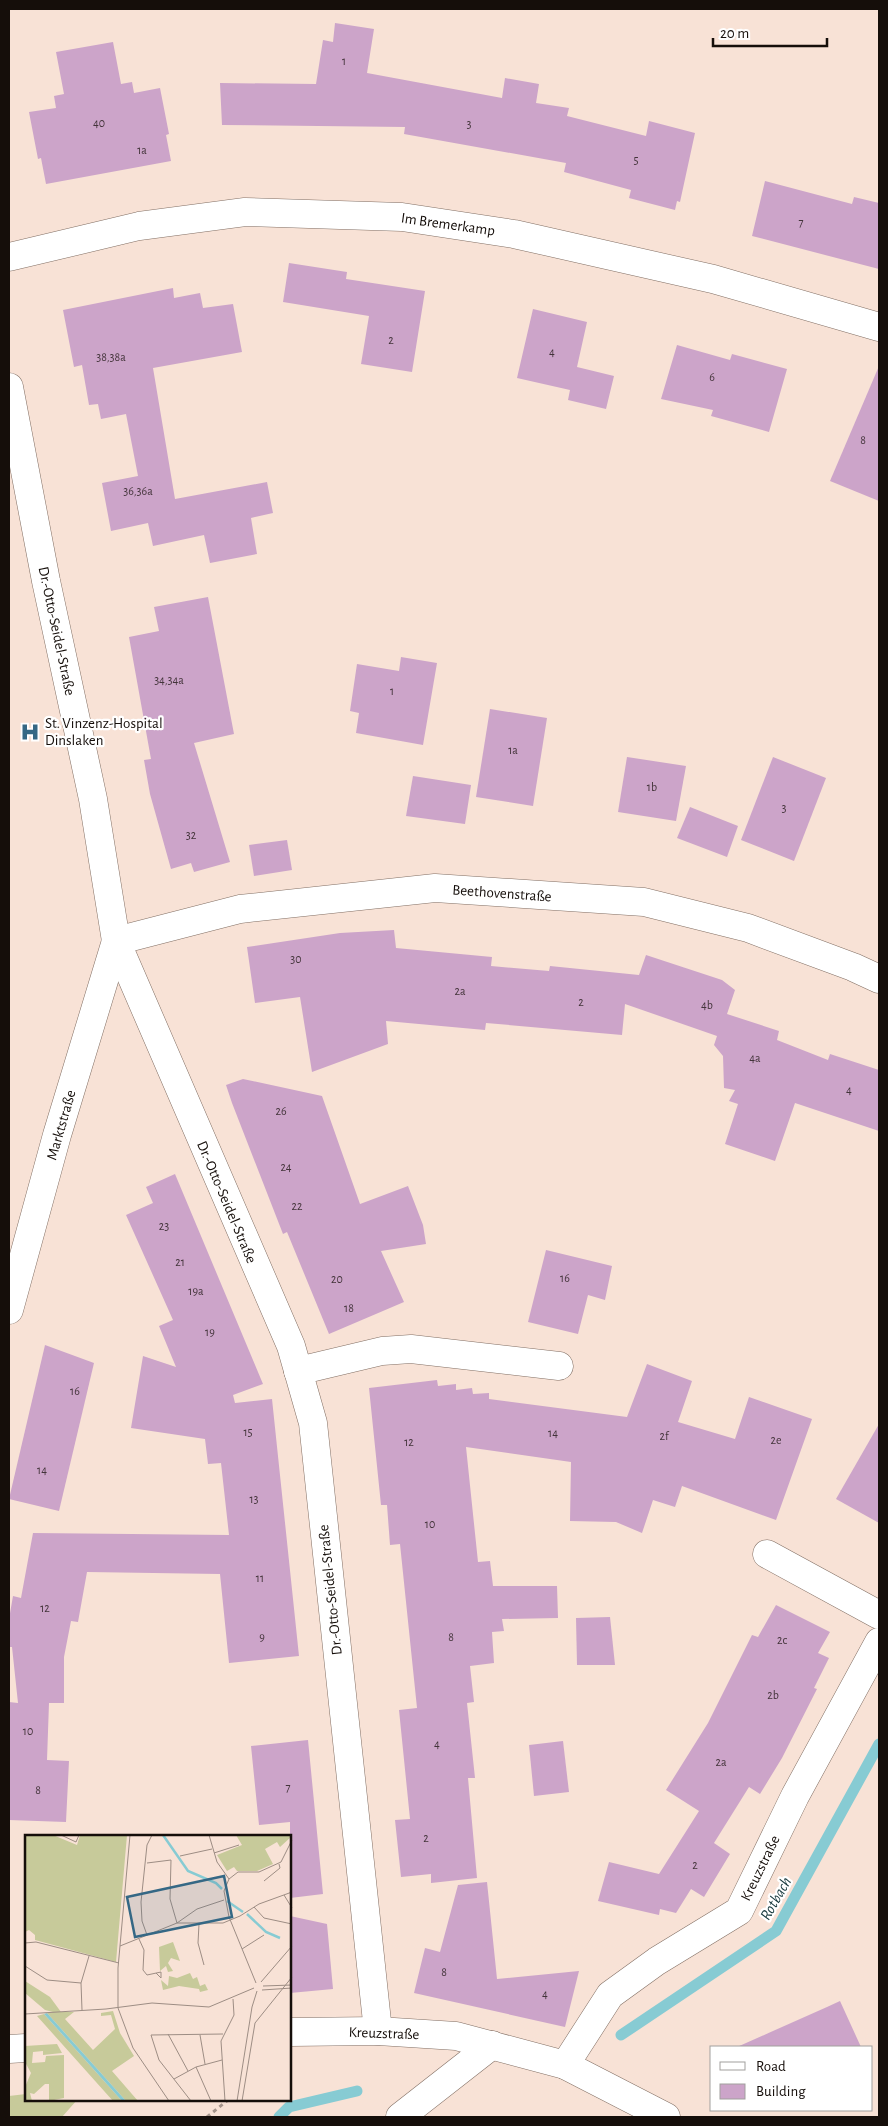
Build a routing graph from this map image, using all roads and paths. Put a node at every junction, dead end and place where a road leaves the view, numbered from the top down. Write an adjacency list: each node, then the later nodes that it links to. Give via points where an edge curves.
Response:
1 (9, 257): 2 (street, Im Bremerkamp, via 139,226 244,212 402,217 514,234 713,279)
2 (879, 327)
3 (9, 387): 4 (street, Dr.-Otto-Seidel-Straße, via 46,581 93,799)
4 (116, 941): 5 (street, Beethovenstraße, via 240,909 435,888 644,902 748,928); 6 (street, Marktstraße, via 57,1135); 8 (street, Dr.-Otto-Seidel-Straße, via 291,1346)
5 (879, 979)
6 (9, 1310)
7 (559, 1366): 8 (street, via 411,1349 382,1351)
8 (298, 1371): 12 (street, Dr.-Otto-Seidel-Straße, via 312,1424)
9 (767, 1554): 10 (street)
10 (879, 1615)
11 (879, 1642): 17 (street, Kreuzstraße, via 795,1796 739,1911 657,1960 610,1995)
12 (378, 2031): 13 (street, Kreuzstraße); 14 (street, Kreuzstraße, via 456,2036)
13 (291, 2032)
14 (492, 2045): 17 (street, Kreuzstraße); 20 (street)
15 (25, 2048): 16 (street)
16 (9, 2049)
17 (565, 2065): 21 (street, Kreuzstraße)
18 (227, 2101): 19 (path)
19 (207, 2117)
20 (400, 2117)
21 (666, 2117)

